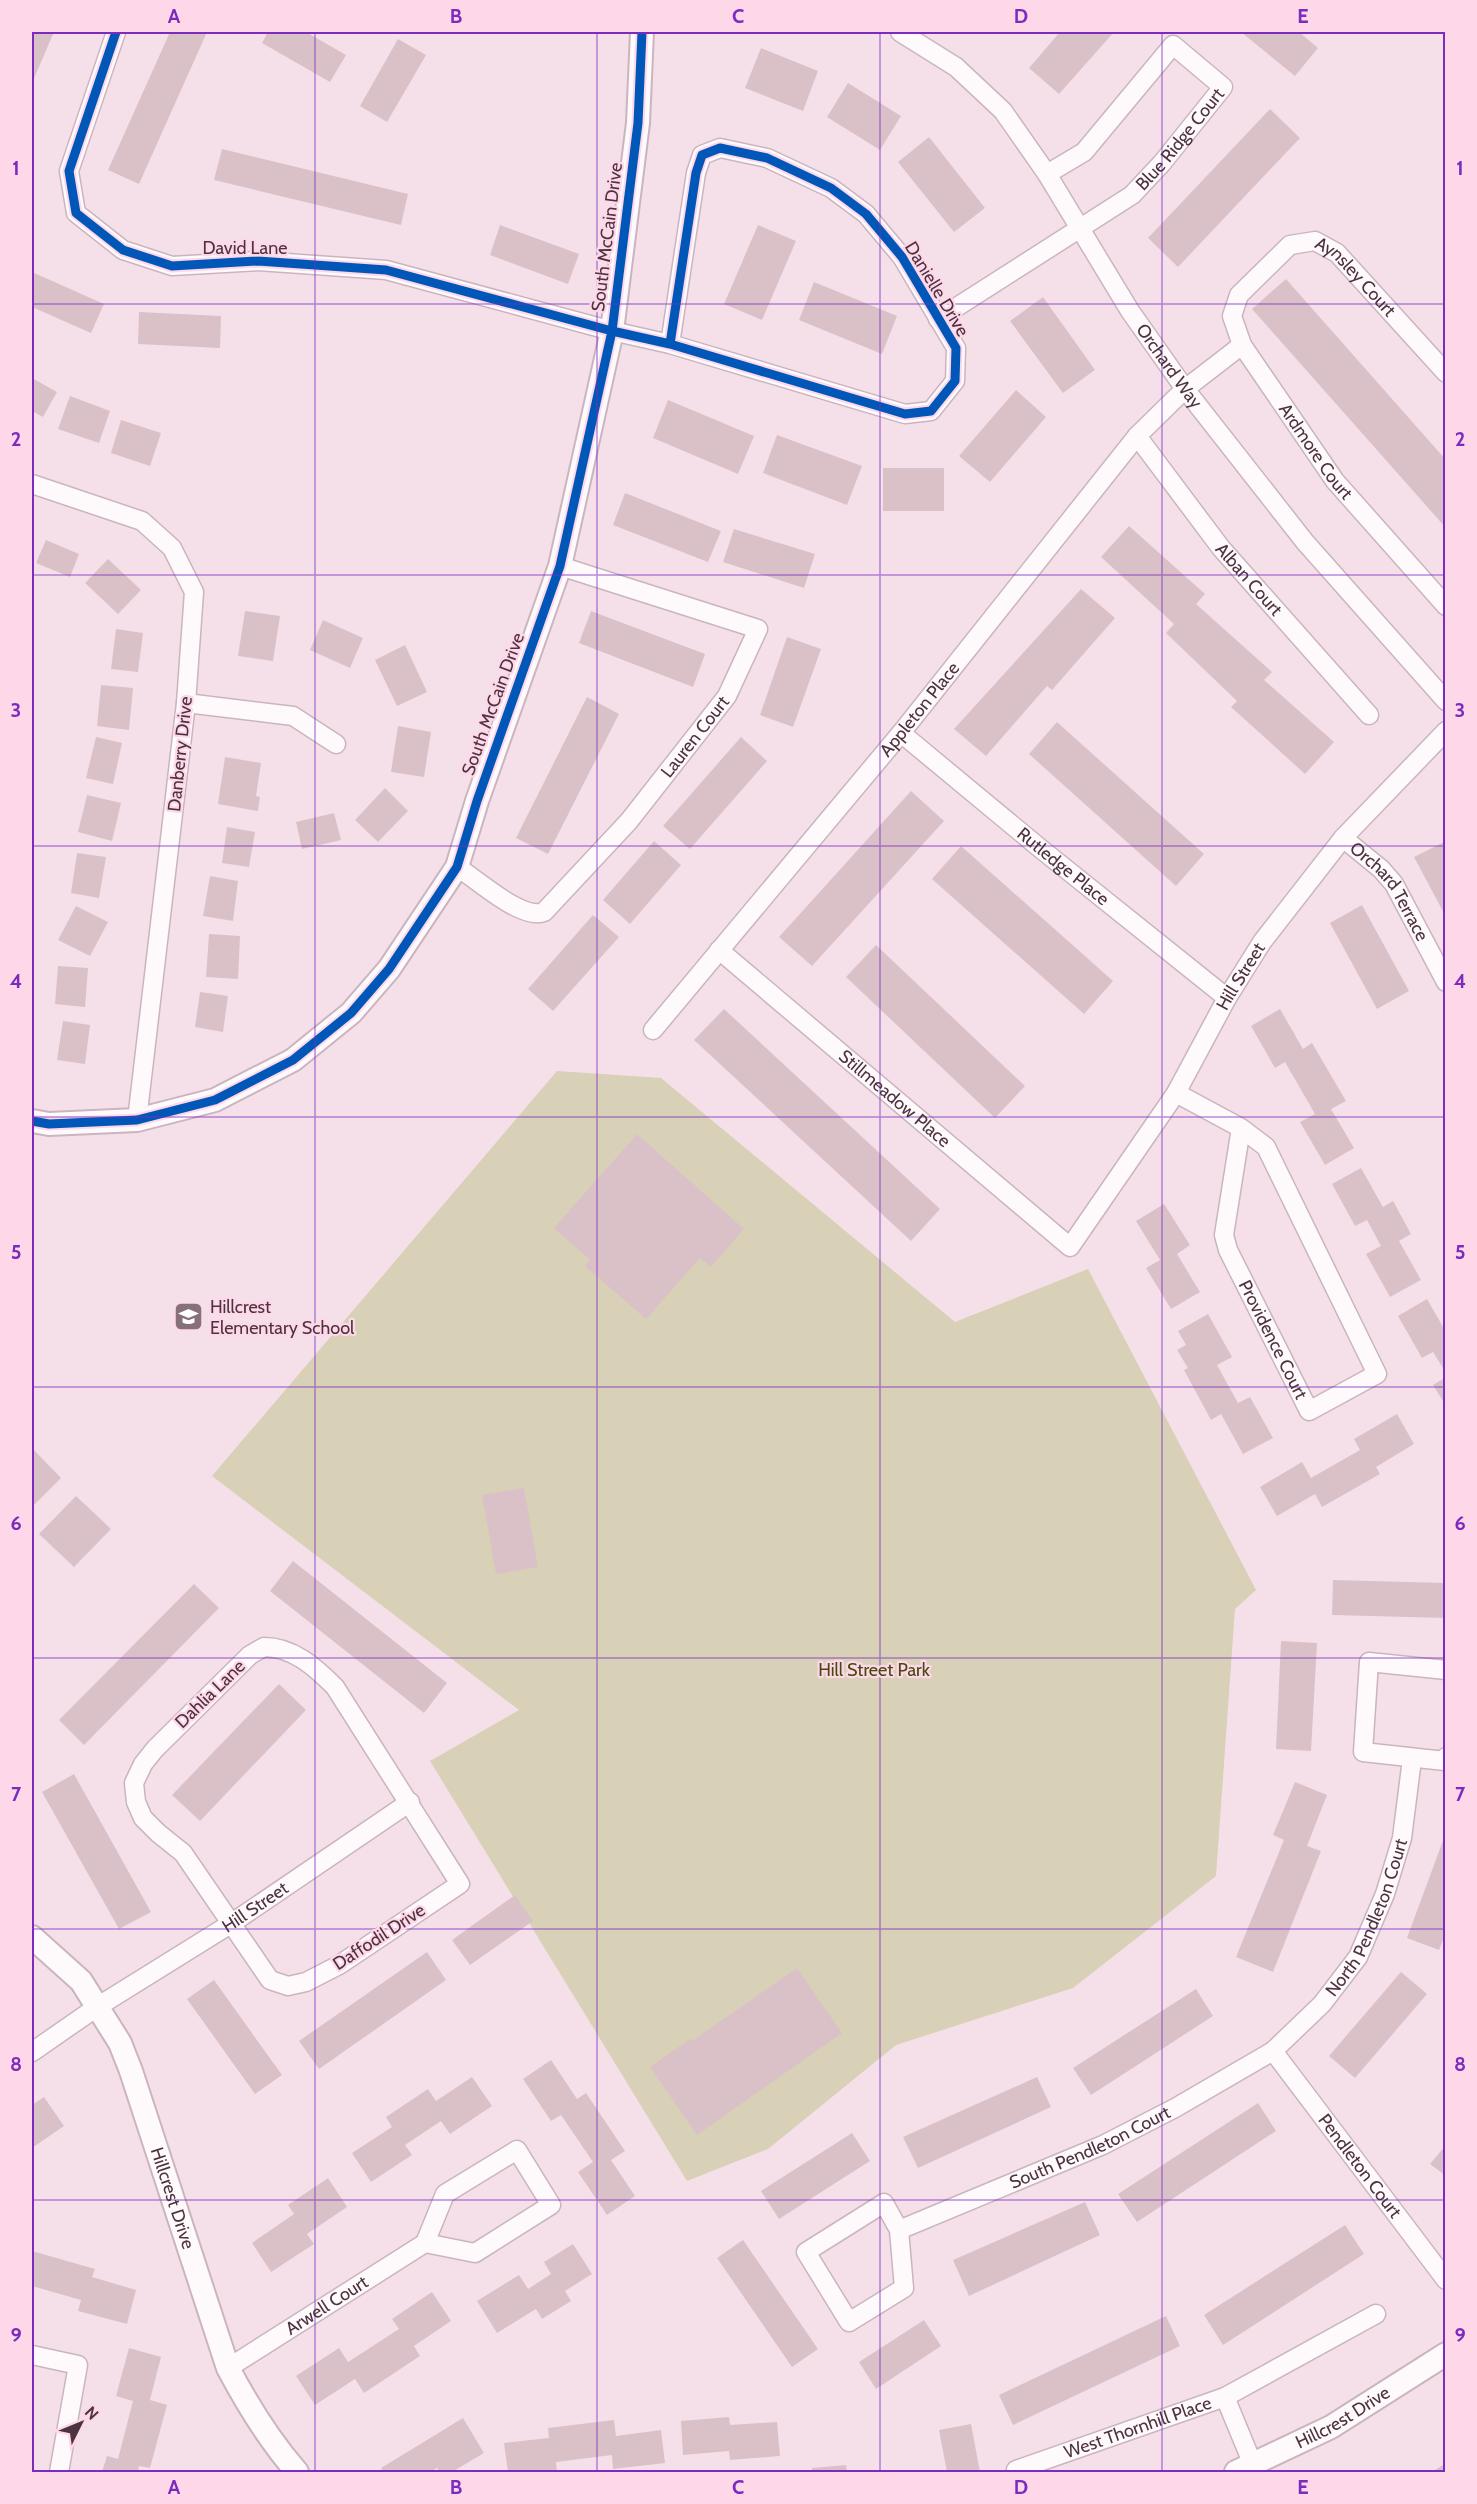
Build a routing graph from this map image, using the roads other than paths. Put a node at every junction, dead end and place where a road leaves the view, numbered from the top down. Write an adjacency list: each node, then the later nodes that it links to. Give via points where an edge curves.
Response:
1 (116, 32): 7 (street, David Lane, via 69,171 76,213 123,250 172,266 258,261 386,270)
2 (642, 32): 7 (street, South McCain Drive, via 638,123)
3 (900, 32): 4 (street, Orchard Way, via 956,67 1003,111)
4 (1047, 174): 5 (street, Orchard Way); 5 (street, Blue Ridge Court, via 1084,152 1173,45 1223,87 1132,195)
5 (1081, 229): 6 (street, Danielle Drive); 11 (street, Orchard Way, via 1130,311)
6 (938, 319): 8 (street, Danielle Drive, via 956,348 955,381 931,411 905,414); 8 (street, Danielle Drive, via 902,257 866,214 831,188 767,158 720,147 702,155 696,173)
7 (612, 331): 8 (street, Danielle Drive); 14 (street, South McCain Drive)
8 (669, 344)
9 (1242, 345): 10 (street, Aynsley Court, via 1232,316 1239,295 1290,245 1315,241 1337,253); 11 (street); 15 (street, Ardmore Court, via 1335,481)
10 (1446, 373)
11 (1185, 389): 12 (street, Appleton Place); 16 (street, Orchard Way, via 1305,542)
12 (1137, 436): 18 (street, Alban Court, via 1221,548); 20 (street, Appleton Place)
13 (32, 484): 17 (street, Danberry Drive, via 142,520 172,548 194,592)
14 (560, 566): 23 (street, South McCain Drive); 23 (street, Lauren Court, via 758,629 721,703 629,821 544,912 538,915 521,911)
15 (1446, 606)
16 (1446, 701)
17 (186, 703): 21 (street, via 293,716); 29 (street, Danberry Drive)
18 (1369, 715)
19 (1446, 731): 22 (street, Hill Street)
20 (901, 734): 24 (street, Appleton Place); 26 (street, Rutledge Place)
21 (336, 744)
22 (1343, 838): 25 (street, Orchard Terrace, via 1394,884); 26 (street, Hill Street, via 1262,942)
23 (457, 867): 29 (street, South McCain Drive, via 389,969 351,1013 293,1060 215,1100)
24 (719, 950): 27 (street, Appleton Place); 32 (street, Stillmeadow Place)
25 (1446, 982)
26 (1227, 998): 28 (street, Hill Street)
27 (653, 1030)
28 (1176, 1093): 31 (street, Providence Court); 32 (street, Hill Street)
29 (137, 1120): 30 (street, South McCain Drive, via 49,1124)
30 (32, 1121)
31 (1241, 1128): 31 (street, Providence Court, via 1266,1146 1377,1374 1309,1411 1224,1235)
32 (1070, 1247)
33 (1446, 1670): 35 (street, via 1369,1662 1363,1752)
34 (1446, 1757): 35 (street, via 1445,1761)
35 (1412, 1759): 40 (street, North Pendleton Court, via 1402,1838 1385,1894 1358,1957 1322,2004)
36 (410, 1802): 37 (street, Hill Street); 37 (street, Daffodil Drive, via 460,1884 339,1965 306,1982 288,1986 270,1980); 37 (street, Dahlia Lane, via 335,1687 319,1671 277,1647 264,1647 250,1655 155,1749 134,1783 143,1818 183,1853)
37 (232, 1923): 39 (street, Hill Street)
38 (32, 1937): 39 (street, Hillcrest Drive, via 81,1981)
39 (97, 2007): 41 (street, Hill Street); 48 (street, Hillcrest Drive, via 120,2043 131,2071)
40 (1273, 2051): 42 (street, South Pendleton Court, via 1103,2145); 44 (street, Pendleton Court)
41 (32, 2052)
42 (899, 2230): 42 (street, via 884,2203 806,2252 849,2322 904,2288)
43 (426, 2243): 43 (street, via 475,2253 551,2205 517,2150 445,2194); 48 (street, Arwell Court)
44 (1443, 2270)
45 (1376, 2314): 49 (street, West Thornhill Place)
46 (1446, 2354): 51 (street, Hillcrest Drive, via 1331,2427)
47 (32, 2355): 52 (street, via 78,2366)
48 (228, 2368): 53 (street, Hillcrest Drive, via 247,2405)
49 (1225, 2397): 50 (street, West Thornhill Place); 51 (street, West Thornhill Place)
50 (1016, 2470)
51 (1248, 2470)
52 (58, 2472)
53 (297, 2472)

